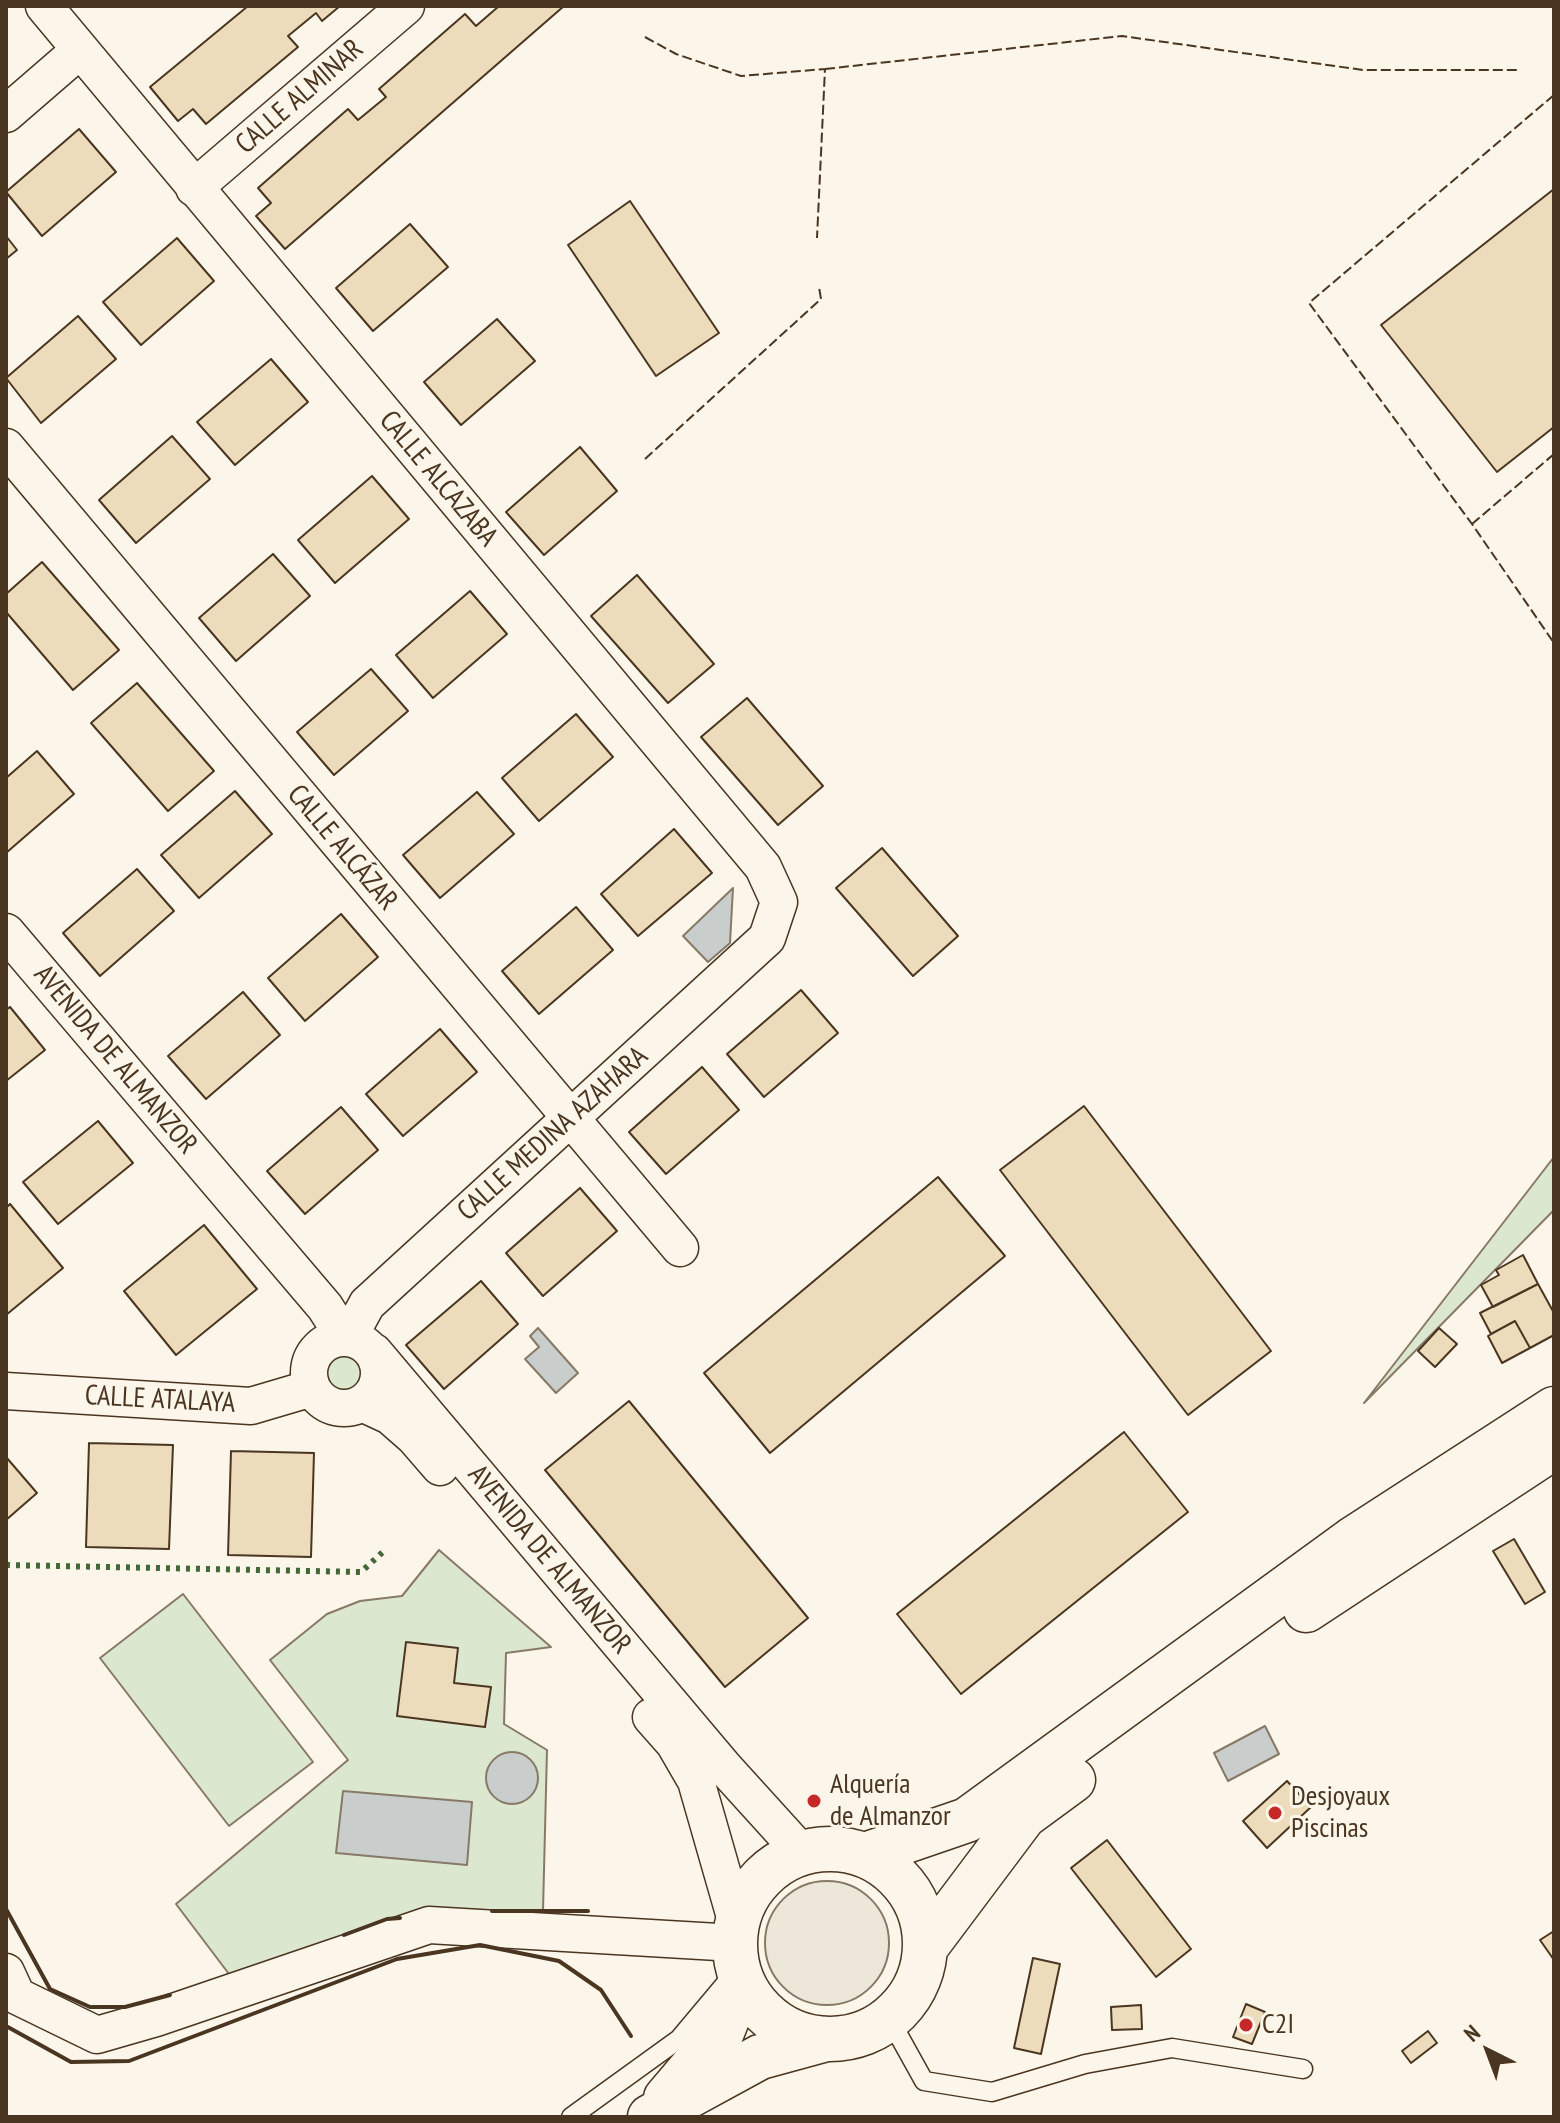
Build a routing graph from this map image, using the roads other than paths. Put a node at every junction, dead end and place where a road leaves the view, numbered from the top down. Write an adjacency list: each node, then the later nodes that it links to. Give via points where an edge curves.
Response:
1 (406, 6): 4 (street, CALLE ALMINAR)
2 (65, 24): 3 (street); 4 (street, CALLE ALCAZABA)
3 (6, 114)
4 (194, 188): 7 (street, CALLE ALCAZABA, via 763,867 779,902)
5 (6, 447): 8 (street, CALLE ALCÁZAR)
6 (6, 932): 10 (street, AVENIDA DE ALMANZOR)
7 (767, 938): 8 (street, CALLE MEDINA AZAHARA)
8 (570, 1119): 9 (street, CALLE ALCÁZAR); 10 (street, CALLE MEDINA AZAHARA, via 367,1304)
9 (680, 1248)
10 (355, 1342): 11 (street, via 332,1339 314,1354 308,1376); 13 (street, via 380,1374); 16 (street, AVENIDA DE ALMANZOR)
11 (312, 1388): 12 (street, CALLE ATALAYA, via 251,1406); 13 (street, via 328,1405 351,1408)
12 (6, 1391)
13 (362, 1403): 16 (street, AVENIDA DE ALMANZOR, via 390,1416 414,1437 674,1743)
14 (1554, 1409): 18 (main road, via 1353,1539 967,1820)
15 (1554, 1447): 19 (main road, via 1338,1586 1024,1816)
16 (710, 1774): 17 (street, AVENIDA DE ALMANZOR); 20 (street, AVENIDA DE ALMANZOR)
17 (802, 1853): 18 (main road, via 844,1849); 20 (main road, via 779,1863 746,1900)
18 (865, 1855): 19 (main road, via 886,1866 910,1892 923,1924)
19 (925, 1948): 22 (main road, via 920,1975)
20 (738, 1954): 21 (street, via 429,1925 97,2035 17,1996); 23 (main road, via 752,1999 775,2020); 25 (lane, via 679,2039); 26 (main road, via 722,2032)
21 (6, 1972)
22 (889, 2018): 23 (main road, via 870,2030); 24 (lane, via 924,2081 992,2092 1085,2064 1172,2048)
23 (826, 2039): 26 (main road, via 760,2057)
24 (1303, 2069)
25 (571, 2117)
26 (650, 2117)

